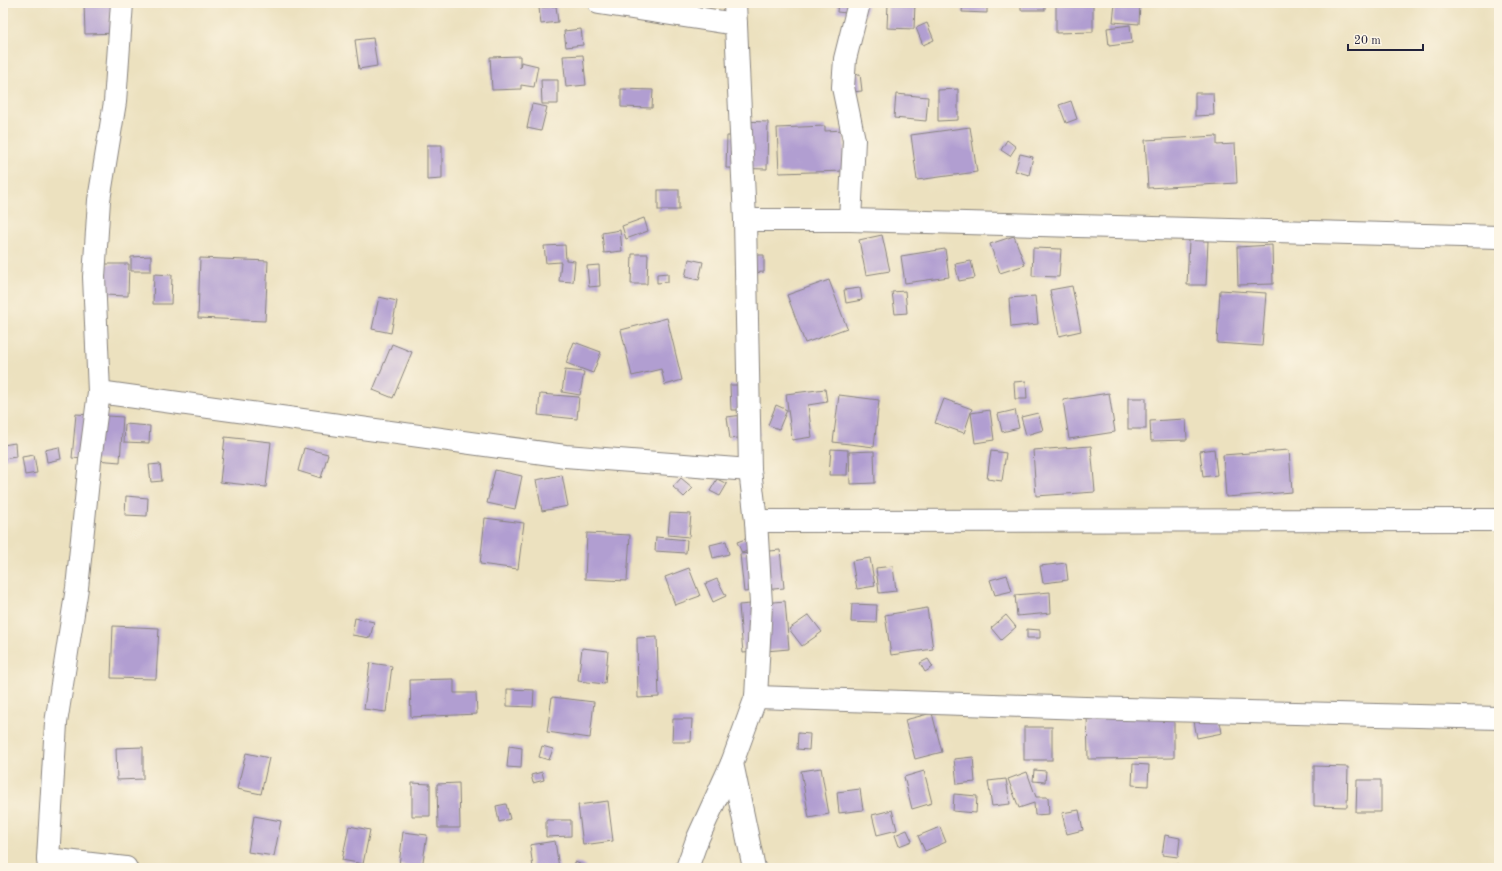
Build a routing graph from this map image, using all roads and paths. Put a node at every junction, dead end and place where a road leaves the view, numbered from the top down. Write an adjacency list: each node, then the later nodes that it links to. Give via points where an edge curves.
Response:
1 (122, 3): 8 (street, via 115,102 99,200 94,277)
2 (599, 3): 4 (street)
3 (859, 3): 6 (street, via 845,59 843,87 854,140)
4 (736, 13): 5 (street)
5 (745, 220): 6 (street); 9 (street)
6 (850, 220): 7 (street)
7 (1499, 237)
8 (99, 392): 9 (street, via 565,456); 15 (street, via 77,588 56,722)
9 (750, 470): 11 (street)
10 (1499, 520): 11 (street)
11 (756, 521): 12 (street, via 761,604)
12 (756, 697): 13 (street); 14 (street)
13 (1499, 718)
14 (732, 763): 17 (street); 18 (street)
15 (49, 863): 16 (street)
16 (126, 868)
17 (687, 868)
18 (754, 868)

